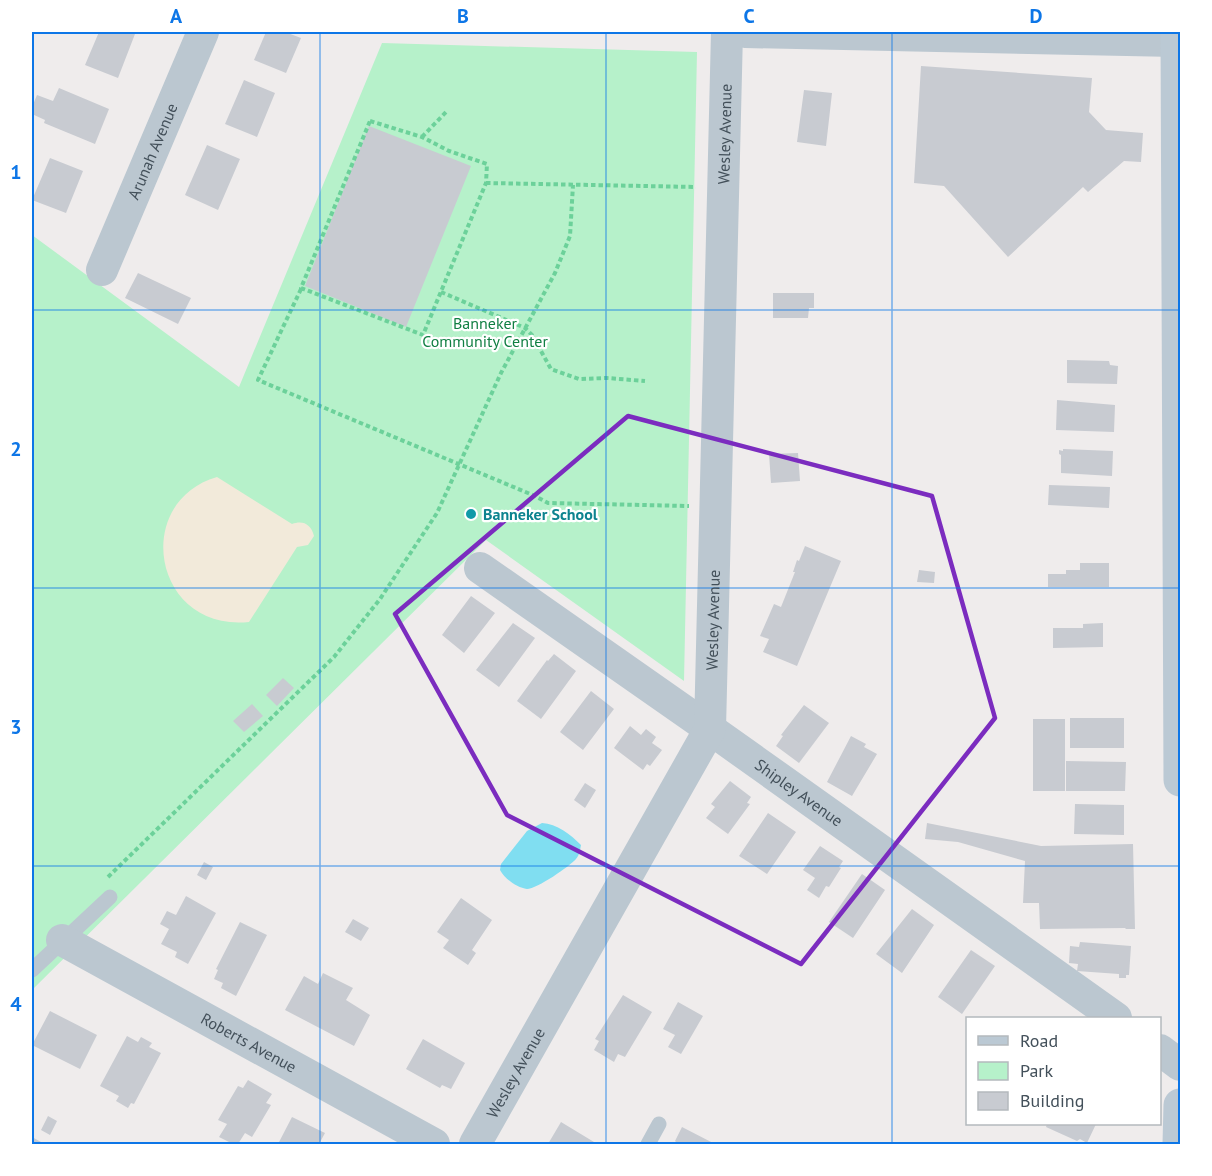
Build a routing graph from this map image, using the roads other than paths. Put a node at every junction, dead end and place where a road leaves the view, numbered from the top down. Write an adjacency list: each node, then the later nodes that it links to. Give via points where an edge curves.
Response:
1 (203, 32): 5 (street, Arunah Avenue)
2 (728, 32): 7 (street, Wesley Avenue)
3 (745, 32): 4 (street)
4 (1177, 36): 8 (street)
5 (102, 270)
6 (480, 568): 7 (street, Shipley Avenue)
7 (710, 729): 12 (street, Shipley Avenue); 18 (street, Wesley Avenue)
8 (1180, 780)
9 (110, 897): 10 (lane)
10 (62, 940): 11 (lane); 17 (street, Roberts Avenue)
11 (32, 970)
12 (1115, 1017)
13 (1161, 1051): 14 (street)
14 (1180, 1065)
15 (1180, 1105): 20 (street)
16 (659, 1124): 19 (lane)
17 (434, 1144)
18 (475, 1144)
19 (648, 1144)
20 (1179, 1144)

